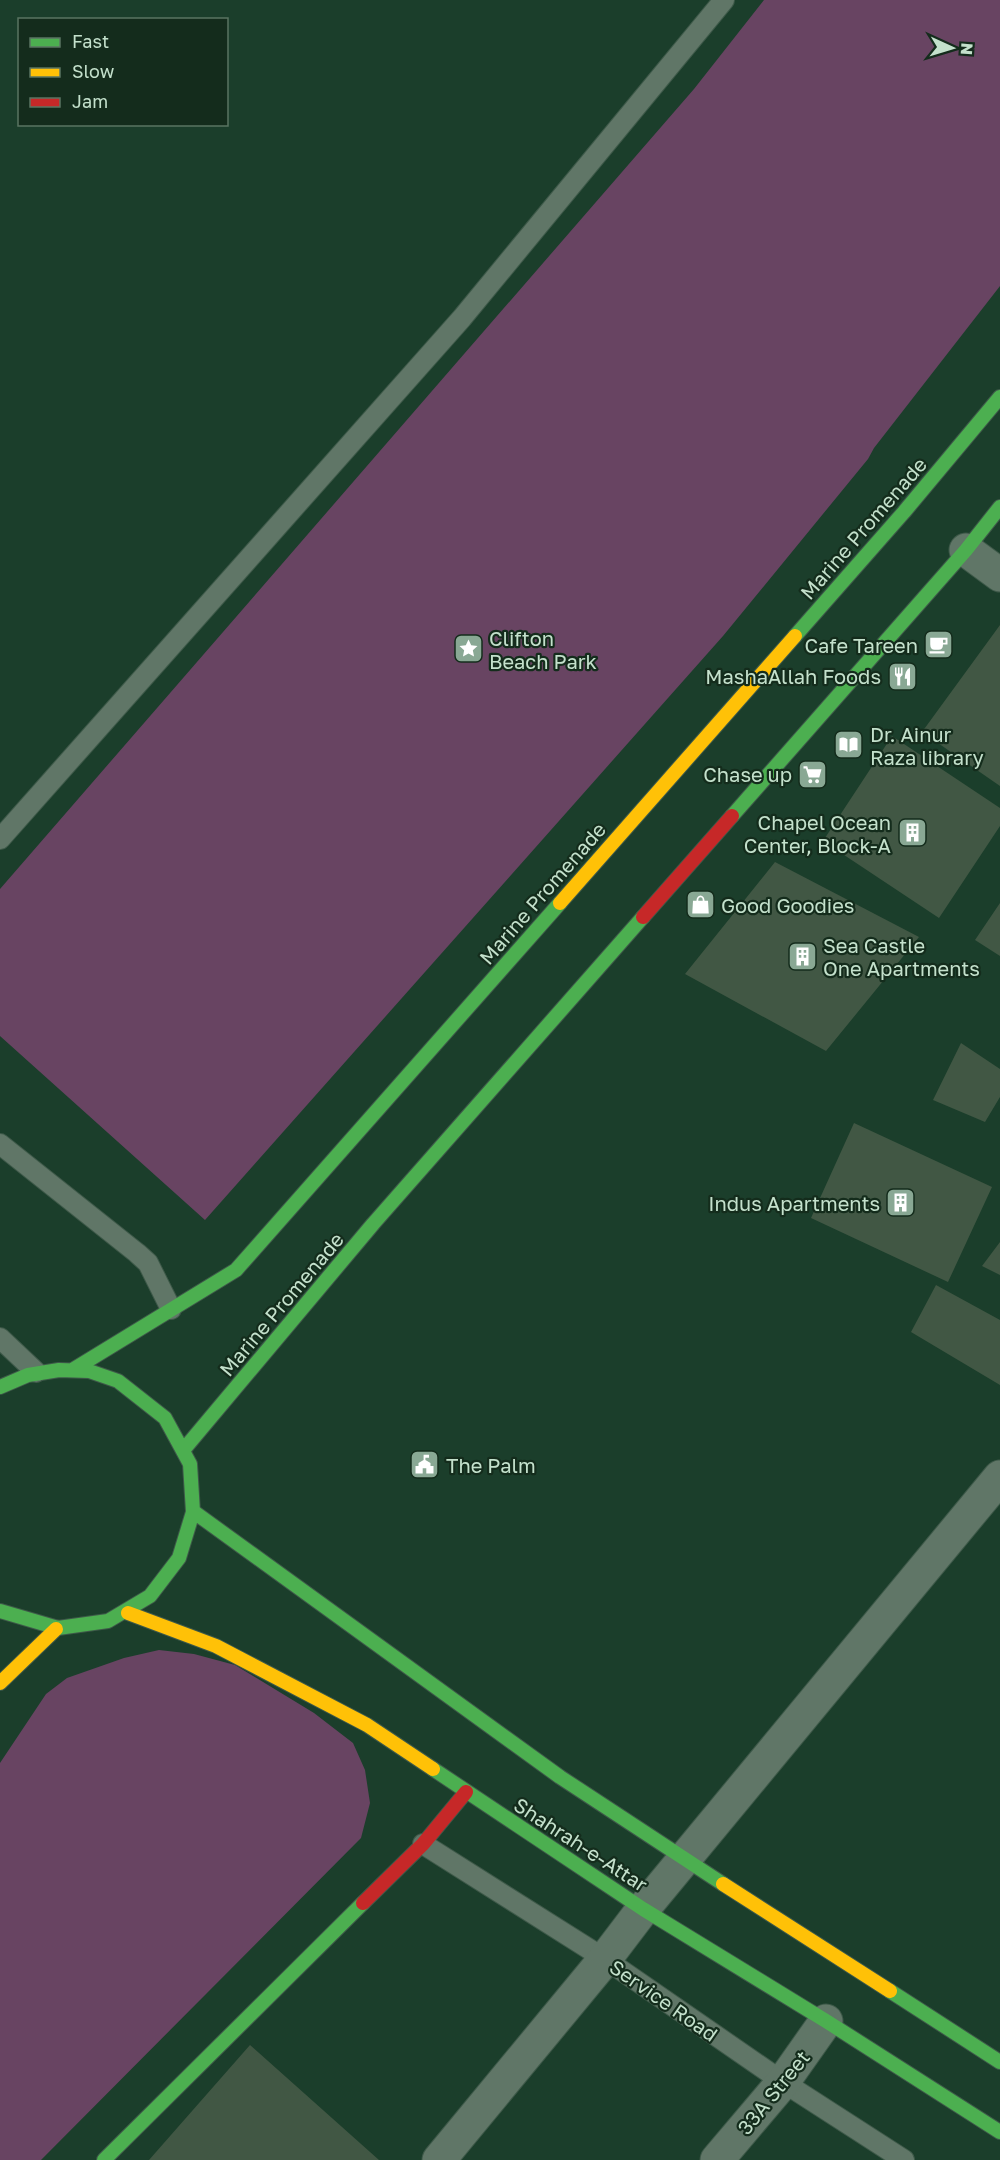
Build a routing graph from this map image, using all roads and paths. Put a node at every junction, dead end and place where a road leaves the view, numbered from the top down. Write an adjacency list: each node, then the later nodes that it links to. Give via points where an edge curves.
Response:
1 (724, 0): 6 (lane, via 462,318)
2 (1000, 397): 8 (main road, Marine Promenade, via 889,530 236,1270)
3 (1000, 507): 4 (main road, Marine Promenade)
4 (966, 550): 5 (street); 13 (main road, Marine Promenade, via 373,1224)
5 (1000, 575)
6 (0, 839)
7 (0, 1144): 8 (lane, via 137,1252 148,1263)
8 (171, 1309): 10 (main road, Marine Promenade)
9 (0, 1338): 11 (lane)
10 (74, 1370): 11 (main road); 13 (main road, via 109,1377 140,1393 167,1418)
11 (36, 1372): 12 (main road)
12 (0, 1387)
13 (185, 1448): 15 (main road, via 193,1480)
14 (1000, 1477): 22 (street)
15 (194, 1512): 17 (main road, via 184,1552 161,1587); 22 (main road, via 560,1777)
16 (0, 1611): 18 (main road, via 21,1622)
17 (128, 1613): 18 (main road, via 93,1626); 20 (main road, Shahrah-e-Attar, via 216,1646 367,1725)
18 (56, 1629): 19 (main road)
19 (0, 1683)
20 (466, 1792): 21 (main road); 23 (main road, Shahrah-e-Attar)
21 (423, 1844): 24 (lane, Service Road); 29 (main road)
22 (684, 1859): 23 (street); 26 (main road)
23 (643, 1909): 24 (street); 25 (main road, Shahrah-e-Attar)
24 (605, 1959): 27 (lane, Service Road); 30 (street)
25 (826, 2021): 27 (street, 33A Street); 28 (main road, Shahrah-e-Attar)
26 (1000, 2062)
27 (783, 2082): 31 (street, 33A Street); 32 (lane, Service Road)
28 (1000, 2132)
29 (104, 2160)
30 (439, 2160)
31 (717, 2160)
32 (904, 2160)

